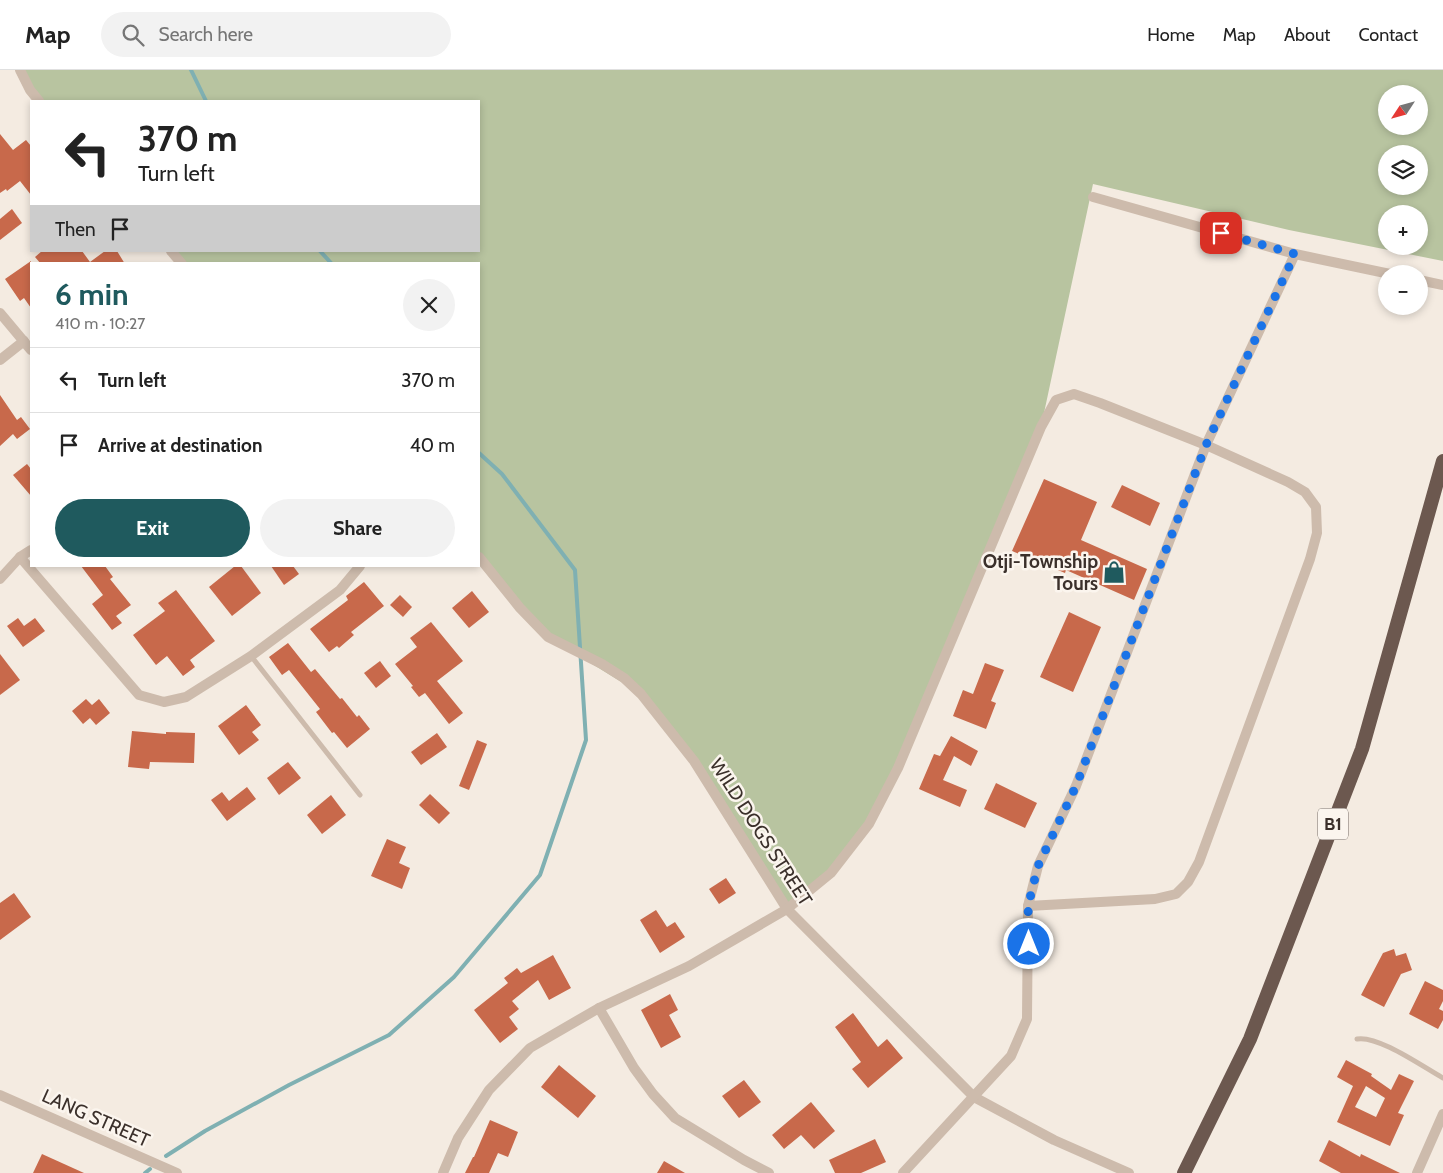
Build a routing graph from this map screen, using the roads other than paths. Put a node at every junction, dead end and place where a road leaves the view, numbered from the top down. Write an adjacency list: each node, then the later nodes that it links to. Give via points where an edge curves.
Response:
1 (20, 70): 2 (street)
2 (38, 100)
3 (1093, 197): 5 (street)
4 (172, 252): 6 (street)
5 (1295, 254): 7 (street); 14 (street)
6 (180, 262)
7 (1378, 271)
8 (1428, 282): 9 (street)
9 (1443, 285)
10 (0, 313): 11 (street)
11 (24, 341): 12 (street); 13 (street)
12 (30, 349)
13 (0, 360)
14 (1206, 445): 23 (street, via 1076,786 1038,866); 23 (street, via 1305,492 1316,507 1317,533 1310,560 1199,862 1188,882 1176,894 1155,899); 24 (street, via 1074,394 1056,400 1041,427 898,768 870,824 831,873)
15 (1443, 461): 36 (highway, B1, via 1362,749 1250,1039)
16 (30, 551): 17 (street)
17 (20, 557): 20 (street); 21 (street, via 139,694 164,702 186,696)
18 (480, 558): 24 (street, WILD DOGS STREET, via 520,608 548,636 602,664 641,694 694,761)
19 (359, 567): 21 (street, via 340,590)
20 (0, 579)
21 (251, 656): 22 (lane)
22 (360, 795)
23 (1028, 906): 29 (street, via 1027,1019 1011,1056)
24 (787, 910): 25 (street, via 689,966); 29 (street, WILD DOGS STREET)
25 (600, 1008): 32 (street, via 530,1048 489,1090 458,1138); 33 (street, via 634,1068 675,1118)
26 (1357, 1039): 27 (lane, via 1365,1037 1386,1045)
27 (1443, 1078)
28 (0, 1095): 31 (street, LANG STREET)
29 (974, 1097): 34 (street); 35 (street, WILD DOGS STREET, via 1054,1140)
30 (1443, 1114): 37 (street)
31 (177, 1173)
32 (443, 1173)
33 (769, 1173)
34 (903, 1173)
35 (1129, 1173)
36 (1184, 1173)
37 (1417, 1173)

